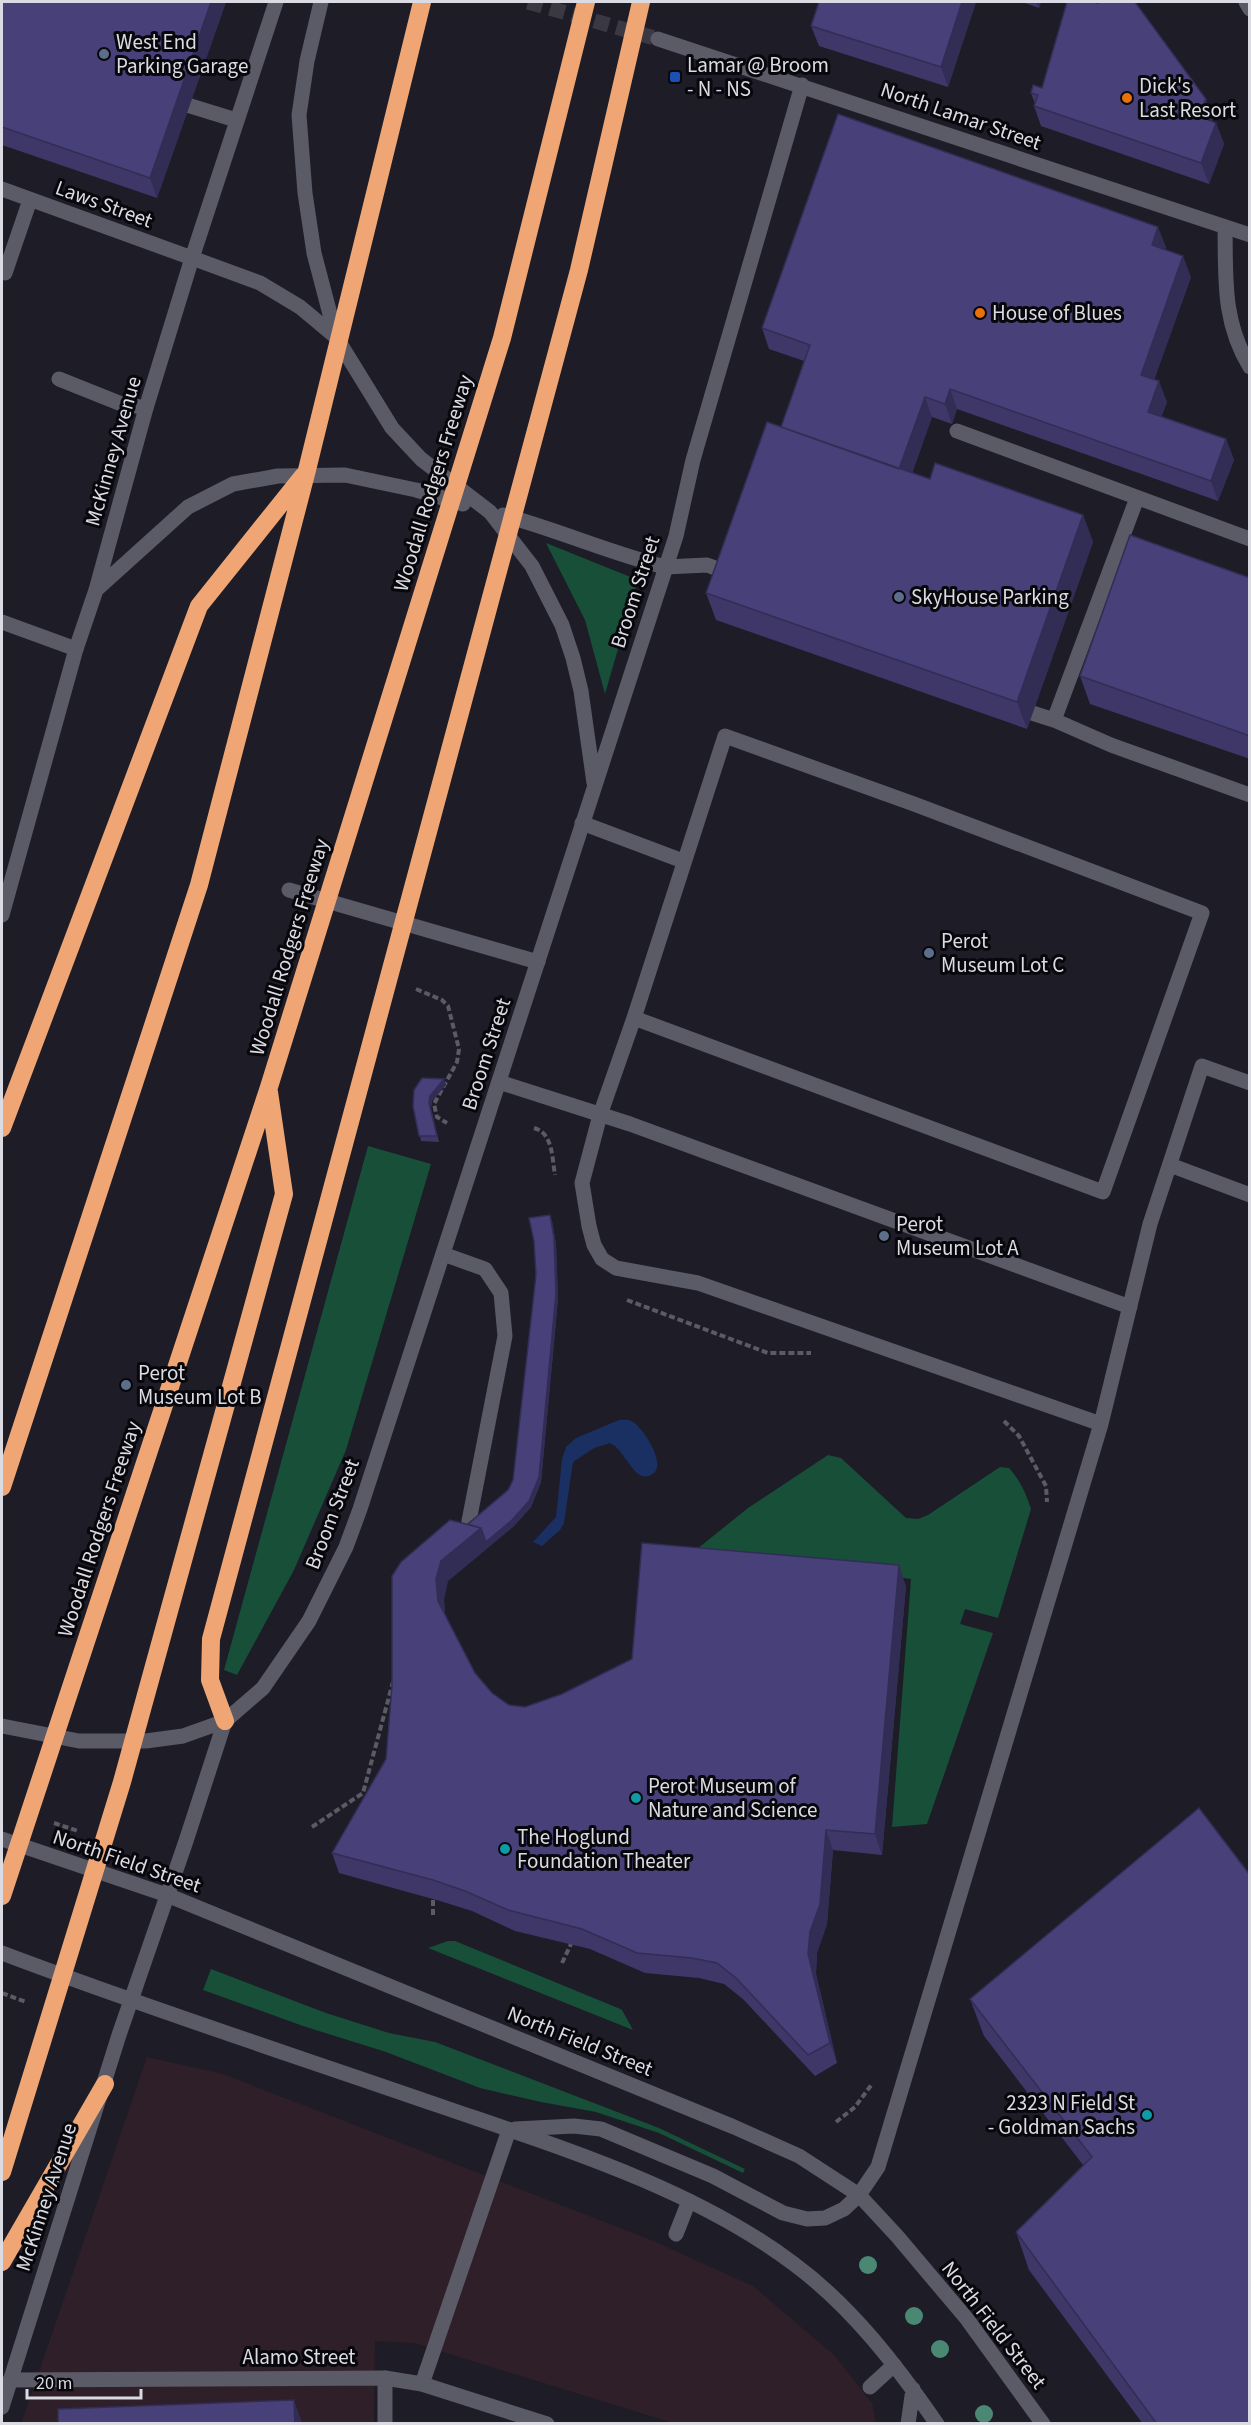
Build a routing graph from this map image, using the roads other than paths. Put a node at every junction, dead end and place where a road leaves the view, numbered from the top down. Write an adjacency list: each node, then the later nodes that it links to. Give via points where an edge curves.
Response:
1 (276, 2): 11 (main road, McKinney Avenue)
2 (321, 2): 18 (main road, via 299,115 314,254)
3 (422, 2): 23 (highway)
4 (586, 2): 44 (highway, Woodall Rodgers Freeway, via 502,338)
5 (641, 2): 54 (highway, via 579,270 211,1639 210,1680)
6 (1246, 2): 7 (main road)
7 (1250, 9)
8 (658, 39): 9 (main road, North Lamar Street)
9 (802, 85): 14 (main road, North Lamar Street); 27 (main road, Broom Street)
10 (154, 94): 11 (main road)
11 (236, 120): 16 (main road, McKinney Avenue)
12 (2, 189): 13 (main road, Laws Street)
13 (30, 200): 16 (main road, Laws Street); 17 (main road)
14 (1225, 227): 15 (main road, North Lamar Street); 19 (main road, via 1226,297 1237,345)
15 (1250, 235)
16 (192, 258): 18 (main road, Laws Street, via 260,283 300,307); 21 (main road, McKinney Avenue)
17 (5, 273)
18 (336, 337): 25 (main road, via 392,428 421,459)
19 (1250, 366)
20 (59, 380): 21 (main road, via 119,403)
21 (146, 408): 29 (main road, McKinney Avenue)
22 (957, 431): 24 (main road)
23 (307, 470): 46 (highway, via 199,606); 52 (highway, via 199,885)
24 (1137, 498): 26 (main road); 33 (main road)
25 (490, 512): 27 (main road); 29 (main road, via 416,490 345,475 278,476 233,484 188,507); 34 (main road, via 532,566 562,625 581,691)
26 (1250, 539)
27 (665, 567): 28 (main road, via 707,565); 34 (main road, Broom Street)
28 (732, 574)
29 (96, 590): 31 (main road, McKinney Avenue)
30 (2, 622): 31 (main road)
31 (76, 649): 39 (main road, McKinney Avenue)
32 (1032, 713): 33 (main road)
33 (1054, 720): 35 (main road)
34 (594, 786): 36 (main road, Broom Street)
35 (1250, 795)
36 (582, 823): 37 (main road); 40 (main road, Broom Street)
37 (683, 861): 41 (main road); 41 (main road, via 725,736 1202,913 1103,1192)
38 (289, 890): 40 (main road)
39 (2, 915)
40 (538, 962): 42 (main road, Broom Street)
41 (634, 1018): 45 (main road)
42 (499, 1082): 45 (main road); 49 (main road, Broom Street)
43 (1250, 1083): 47 (main road, via 1202,1066)
44 (269, 1087): 58 (highway, Woodall Rodgers Freeway); 63 (highway, via 284,1194 122,1782)
45 (600, 1115): 50 (main road); 51 (main road, via 582,1184 589,1226 602,1259 616,1268 698,1283)
46 (2, 1128)
47 (1170, 1165): 48 (main road); 50 (main road, via 1150,1224)
48 (1250, 1195)
49 (443, 1254): 53 (main road, via 485,1269 501,1293 506,1336); 54 (main road, Broom Street, via 346,1547 309,1622 263,1688)
50 (1130, 1307): 51 (main road)
51 (1101, 1424): 64 (main road, via 878,2167)
52 (2, 1487)
53 (469, 1521)
54 (225, 1721): 55 (main road, via 183,1736 146,1741 79,1741); 57 (main road)
55 (2, 1726)
56 (2, 1839): 57 (main road, North Field Street)
57 (167, 1894): 60 (main road); 64 (main road, North Field Street, via 734,2127 799,2156)
58 (2, 1896)
59 (2, 1953): 60 (main road)
60 (131, 1999): 61 (main road, McKinney Avenue); 62 (main road)
61 (105, 2084): 67 (highway); 70 (main road, McKinney Avenue)
62 (509, 2130): 64 (main road, via 574,2126 601,2129 713,2176 783,2213 807,2219 825,2218); 65 (main road); 71 (main road)
63 (2, 2172)
64 (859, 2196): 79 (main road, North Field Street, via 967,2319)
65 (689, 2201): 66 (main road); 68 (main road, via 737,2226 795,2265 834,2299)
66 (676, 2234)
67 (2, 2262)
68 (894, 2365): 72 (main road); 73 (main road)
69 (384, 2378): 70 (main road, Alamo Street); 71 (main road, Alamo Street); 75 (main road)
70 (10, 2380): 74 (main road, McKinney Avenue)
71 (422, 2384): 76 (main road, Alamo Street)
72 (870, 2387)
73 (913, 2388): 77 (main road); 78 (main road)
74 (2, 2407)
75 (385, 2424)
76 (547, 2424)
77 (908, 2424)
78 (938, 2424)
79 (1043, 2424)

